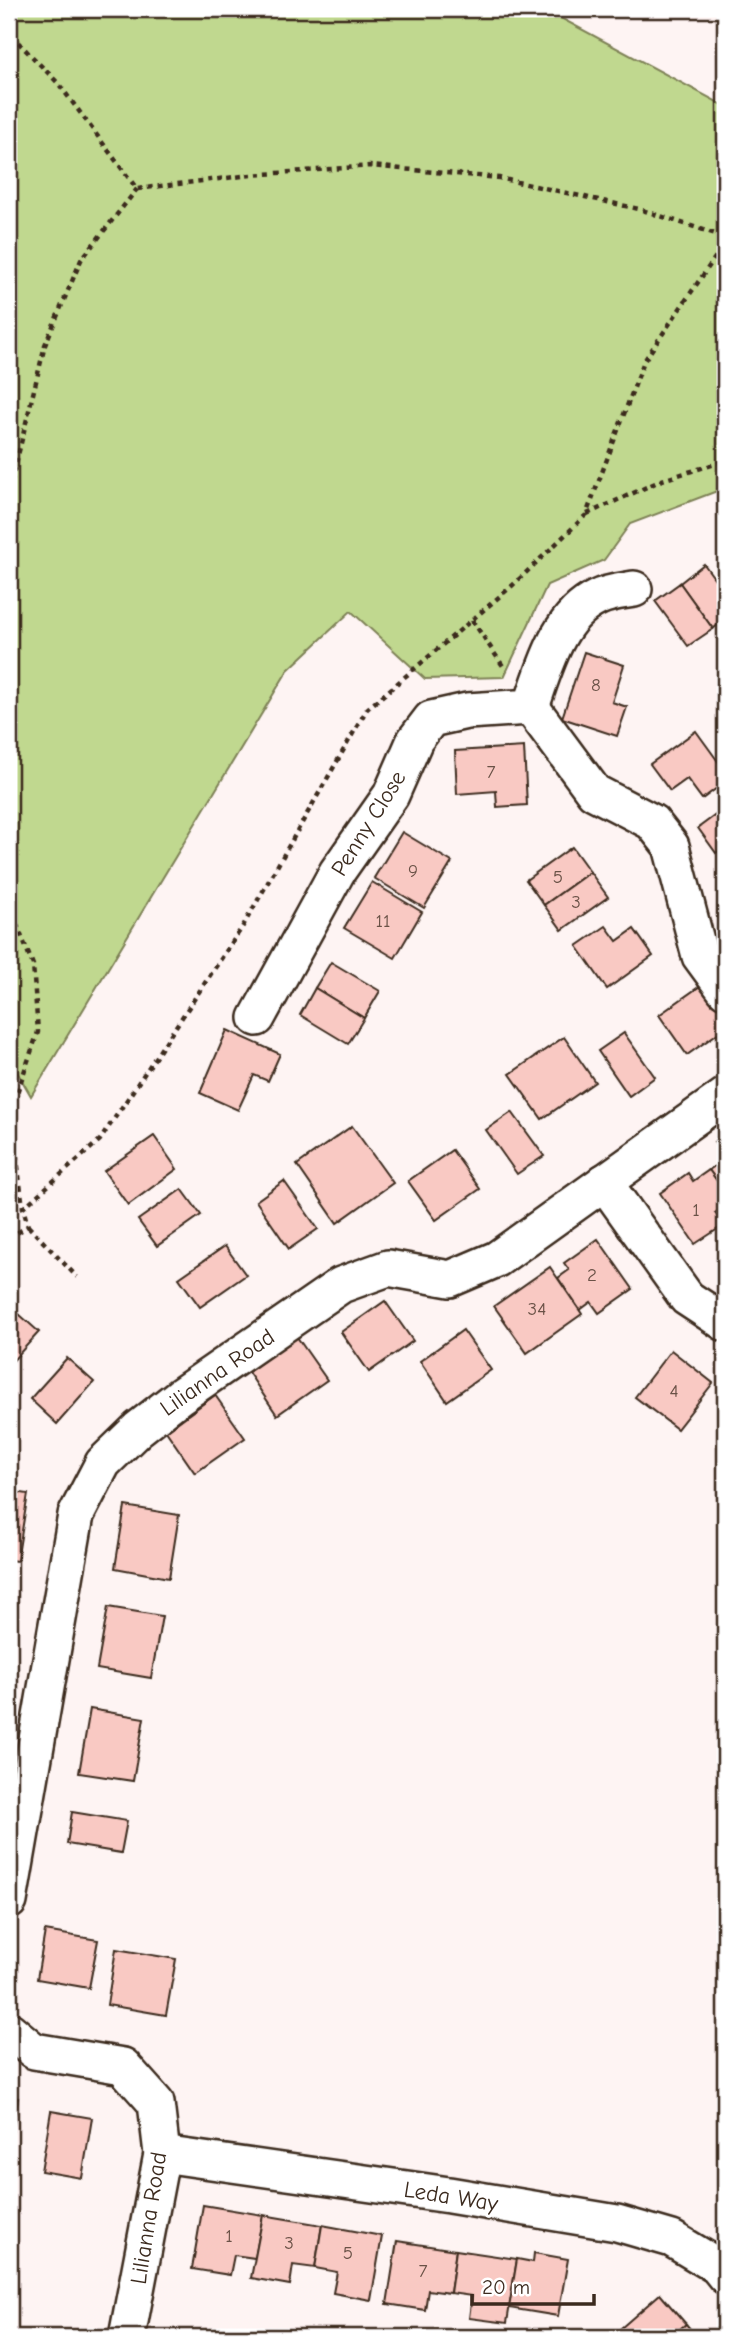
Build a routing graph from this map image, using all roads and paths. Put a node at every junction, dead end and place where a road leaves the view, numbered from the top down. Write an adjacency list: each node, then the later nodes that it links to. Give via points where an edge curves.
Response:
1 (9, 25): 2 (path, via 13,37 58,83)
2 (137, 188): 3 (path, via 370,166 499,178 639,209); 5 (path, via 81,260 50,332)
3 (725, 237)
4 (725, 461): 6 (path, via 662,480)
5 (9, 492)
6 (586, 515)
7 (634, 589): 8 (street, via 599,597 573,613 549,657)
8 (531, 707): 10 (street, via 594,792 652,822 671,846 700,956); 11 (street, Penny Close, via 467,711 431,719 415,740 391,795 337,872)
9 (9, 905): 14 (path, via 33,965 38,1032 11,1110)
10 (725, 990)
11 (257, 1018)
12 (725, 1096): 13 (street, Lilianna Road)
13 (604, 1182): 17 (street, via 687,1298); 18 (street, Lilianna Road, via 498,1259 450,1279 388,1268 341,1285 180,1396 103,1463 76,1516)
14 (23, 1208)
15 (28, 1226): 16 (path)
16 (78, 1277)
17 (725, 1323)
18 (9, 1901)
19 (9, 2030): 20 (street, Lilianna Road, via 34,2051 123,2067 156,2103)
20 (162, 2154): 21 (street, Leda Way, via 617,2223 672,2239 717,2266); 22 (street, Lilianna Road)
21 (725, 2276)
22 (127, 2337)

